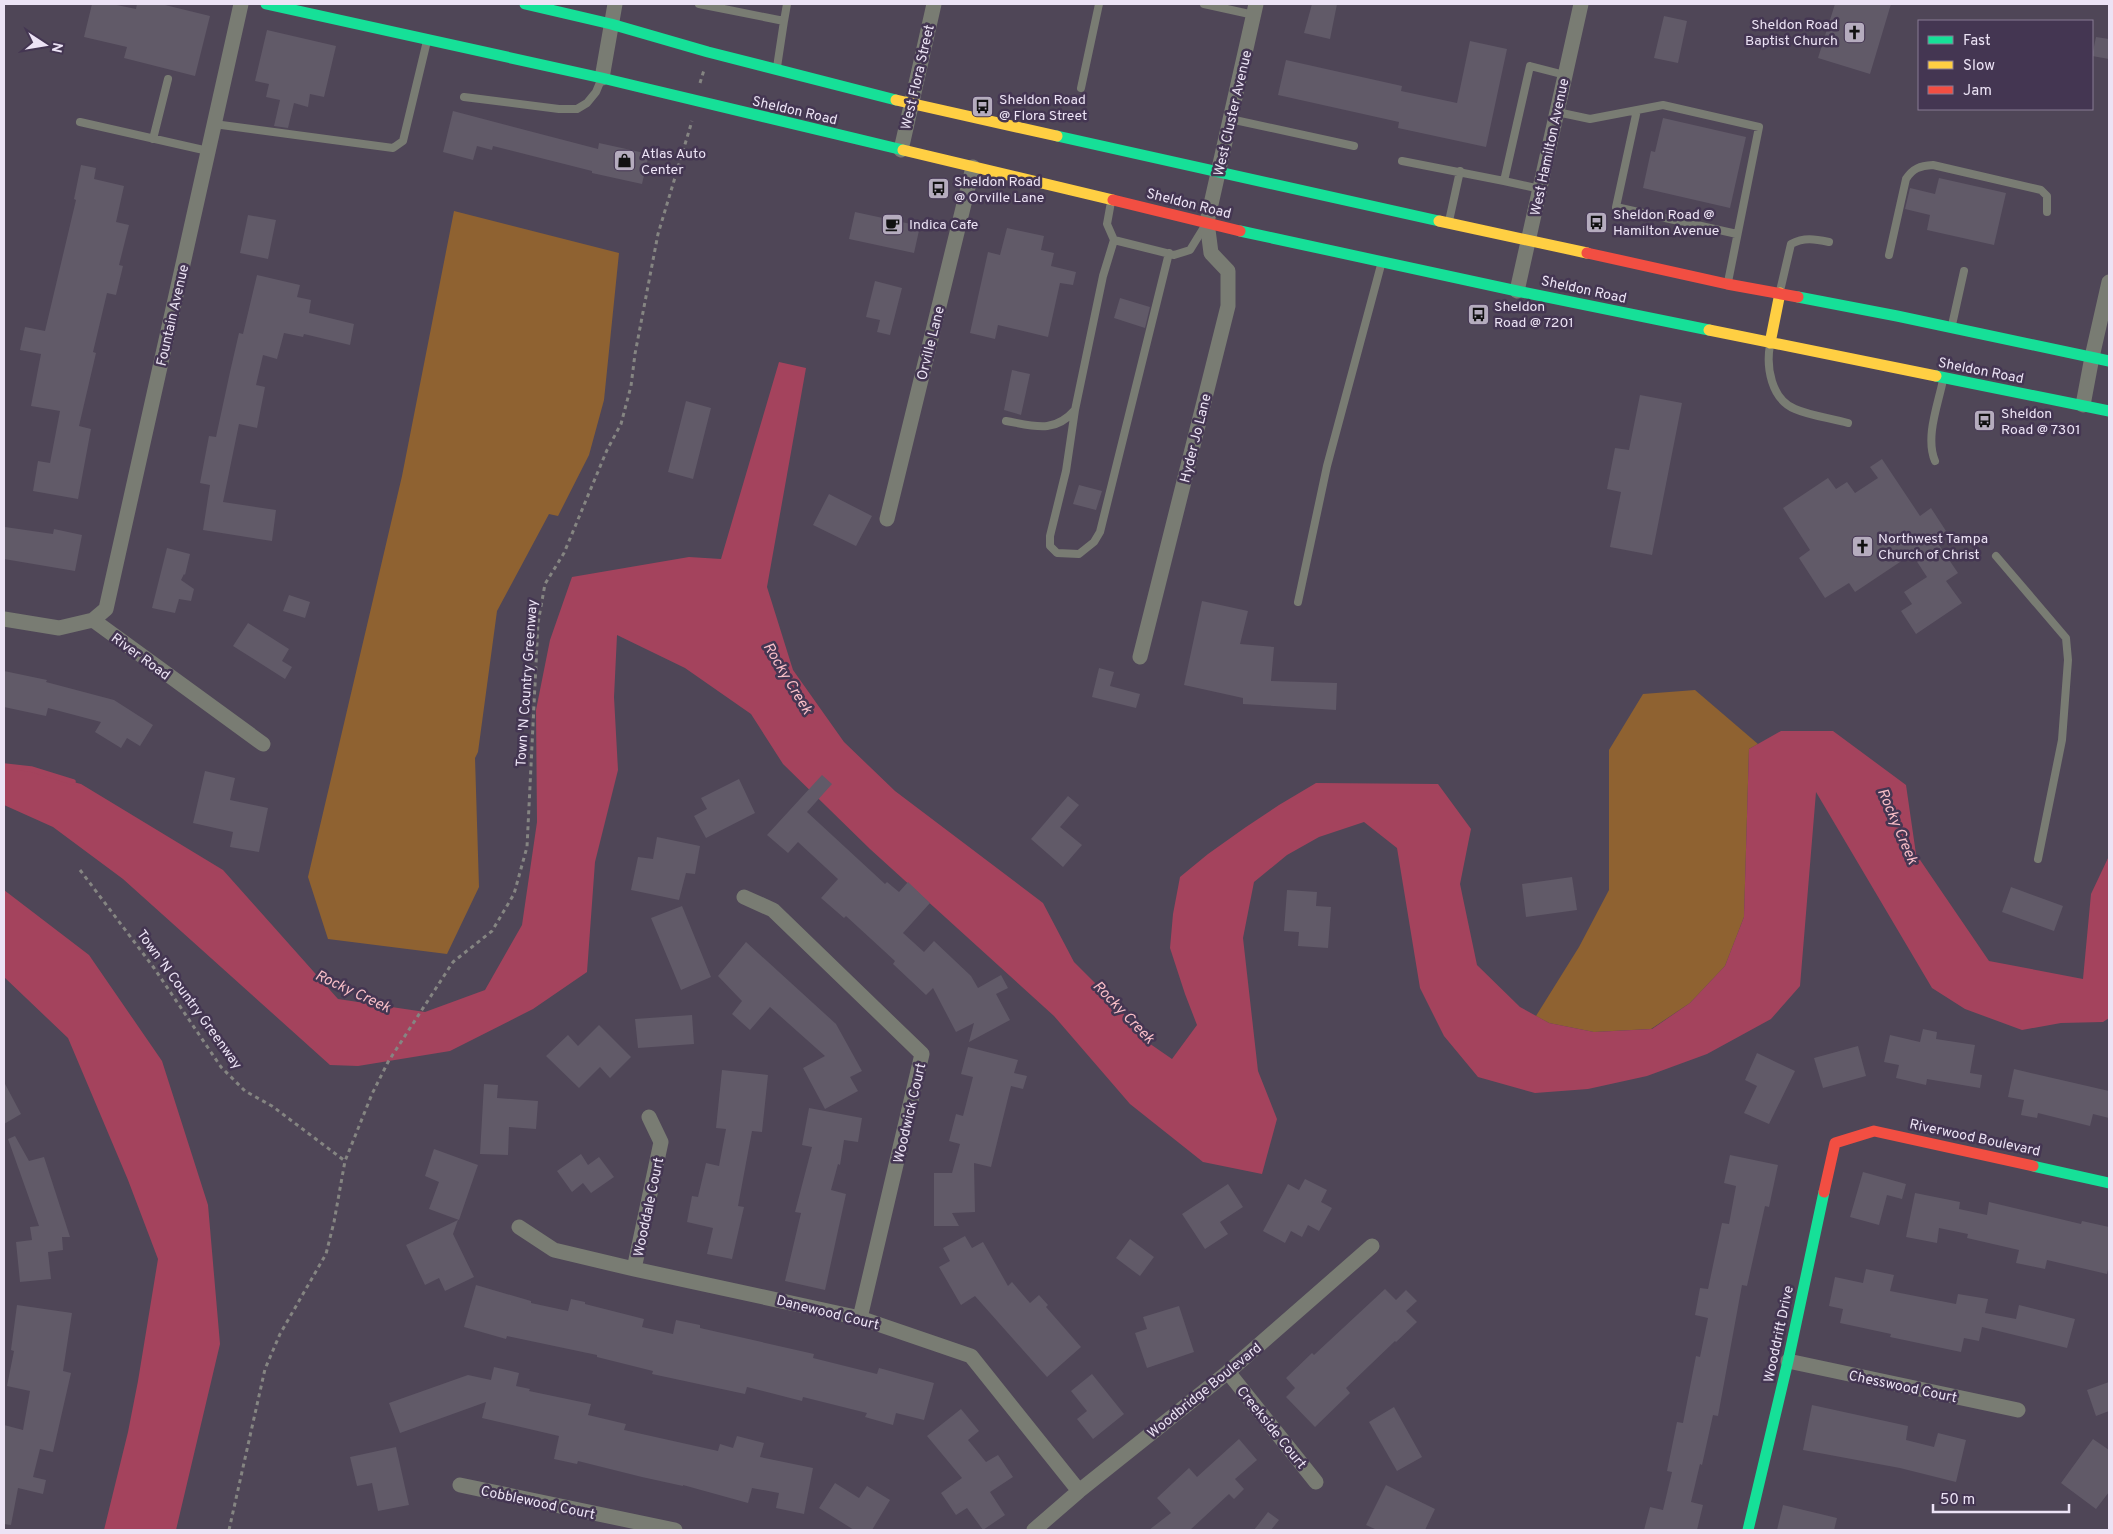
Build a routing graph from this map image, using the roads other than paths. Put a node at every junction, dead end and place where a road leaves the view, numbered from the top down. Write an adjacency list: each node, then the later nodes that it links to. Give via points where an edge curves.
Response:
1 (241, 4): 26 (street, Fountain Avenue)
2 (266, 4): 14 (main road, Sheldon Road)
3 (525, 4): 13 (main road)
4 (615, 4): 13 (street)
5 (699, 4): 12 (lane)
6 (787, 4): 12 (lane)
7 (934, 4): 21 (street, West Flora Street)
8 (1099, 4): 19 (lane)
9 (1204, 4): 11 (lane)
10 (1581, 4): 16 (street, West Hamilton Avenue)
11 (1255, 9): 24 (street, West Cluster Avenue)
12 (784, 21): 15 (lane)
13 (611, 24): 15 (main road); 17 (street)
14 (428, 40): 17 (main road, Sheldon Road); 26 (lane, via 403,141 393,148)
15 (777, 70): 21 (main road)
16 (1565, 75): 23 (street, West Hamilton Avenue); 35 (lane, via 1530,66)
17 (602, 78): 20 (lane, via 596,92 577,109); 29 (main road, Sheldon Road)
18 (168, 79): 27 (lane)
19 (1081, 88)
20 (464, 97)
21 (911, 104): 29 (street, West Flora Street); 33 (main road)
22 (1637, 110): 23 (lane, via 1590,119); 41 (lane, via 1616,207); 41 (lane, via 1663,105 1759,127)
23 (1557, 112): 36 (street, West Hamilton Avenue)
24 (1230, 119): 28 (lane); 33 (street, West Cluster Avenue)
25 (80, 122): 27 (lane)
26 (214, 124): 30 (street, Fountain Avenue)
27 (153, 139): 30 (lane)
28 (1354, 146)
29 (900, 150): 32 (main road, Sheldon Road)
30 (208, 151): 68 (street, Fountain Avenue, via 106,609)
31 (1402, 161): 34 (lane)
32 (973, 167): 37 (main road, Sheldon Road); 64 (street, Orville Lane)
33 (1218, 172): 39 (street, West Cluster Avenue); 40 (main road)
34 (1460, 172): 35 (lane); 40 (lane)
35 (1504, 181): 36 (lane)
36 (1540, 189): 43 (street, West Hamilton Avenue)
37 (1111, 199): 39 (main road, Sheldon Road); 42 (lane, via 1107,224)
38 (2047, 212): 46 (lane, via 2047,196 2041,190 1933,165 1922,166 1912,170 1906,179)
39 (1207, 222): 45 (lane, via 1190,250 1174,255); 47 (main road, Sheldon Road, via 1276,240); 69 (street, Hyder Jo Lane, via 1211,253 1228,271 1228,306)
40 (1449, 223): 43 (main road)
41 (1737, 234): 50 (lane)
42 (1114, 240): 45 (lane); 59 (lane)
43 (1529, 240): 50 (main road); 51 (street, West Hamilton Avenue)
44 (1829, 242): 52 (lane, via 1801,239 1791,244)
45 (1169, 253): 59 (lane, via 1100,532 1094,542 1079,554 1057,553 1050,546 1066,472)
46 (1889, 254)
47 (1382, 261): 51 (main road, Sheldon Road); 66 (lane, via 1327,466)
48 (1964, 271): 53 (lane)
49 (2109, 282): 55 (street)
50 (1728, 284): 52 (main road)
51 (1517, 291): 54 (main road, Sheldon Road)
52 (1780, 293): 53 (main road); 54 (main road)
53 (1952, 327): 55 (main road)
54 (1770, 343): 57 (main road, Sheldon Road); 62 (lane, via 1770,376 1779,397 1794,409)
55 (2092, 357): 56 (main road); 58 (street)
56 (2109, 361)
57 (1944, 378): 58 (main road, Sheldon Road); 63 (lane, via 1931,440)
58 (2083, 405): 60 (main road, Sheldon Road)
59 (1074, 410): 61 (lane, via 1065,421 1044,427)
60 (2109, 411)
61 (1006, 421)
62 (1848, 422)
63 (1935, 461)
64 (887, 519)
65 (1996, 556): 71 (lane, via 2066,638 2068,660 2062,740)
66 (1298, 602)
67 (4, 619): 68 (street, via 59,628)
68 (93, 620): 70 (street, River Road)
69 (1140, 657)
70 (262, 744)
71 (2038, 859)
72 (744, 897): 79 (street, Woodwick Court, via 773,910 922,1054)
73 (649, 1117): 78 (street, Wooddale Court, via 661,1142)
74 (1835, 1143): 75 (main road, Riverwood Boulevard, via 1874,1131); 80 (main road, Wooddrift Drive)
75 (2109, 1183)
76 (519, 1227): 78 (street, Danewood Court, via 554,1250)
77 (1372, 1246): 81 (street, Woodbridge Boulevard)
78 (634, 1270): 79 (street, Danewood Court)
79 (860, 1318): 85 (street, Danewood Court, via 971,1356)
80 (1788, 1361): 82 (street, Chesswood Court); 88 (main road, Wooddrift Drive)
81 (1228, 1372): 83 (street, Creekside Court); 85 (street, Woodbridge Boulevard)
82 (2018, 1410)
83 (1316, 1482)
84 (460, 1486): 86 (street, Cobblewood Court)
85 (1079, 1491): 87 (street, Woodbridge Boulevard)
86 (675, 1530)
87 (1034, 1530)
88 (1748, 1530)

